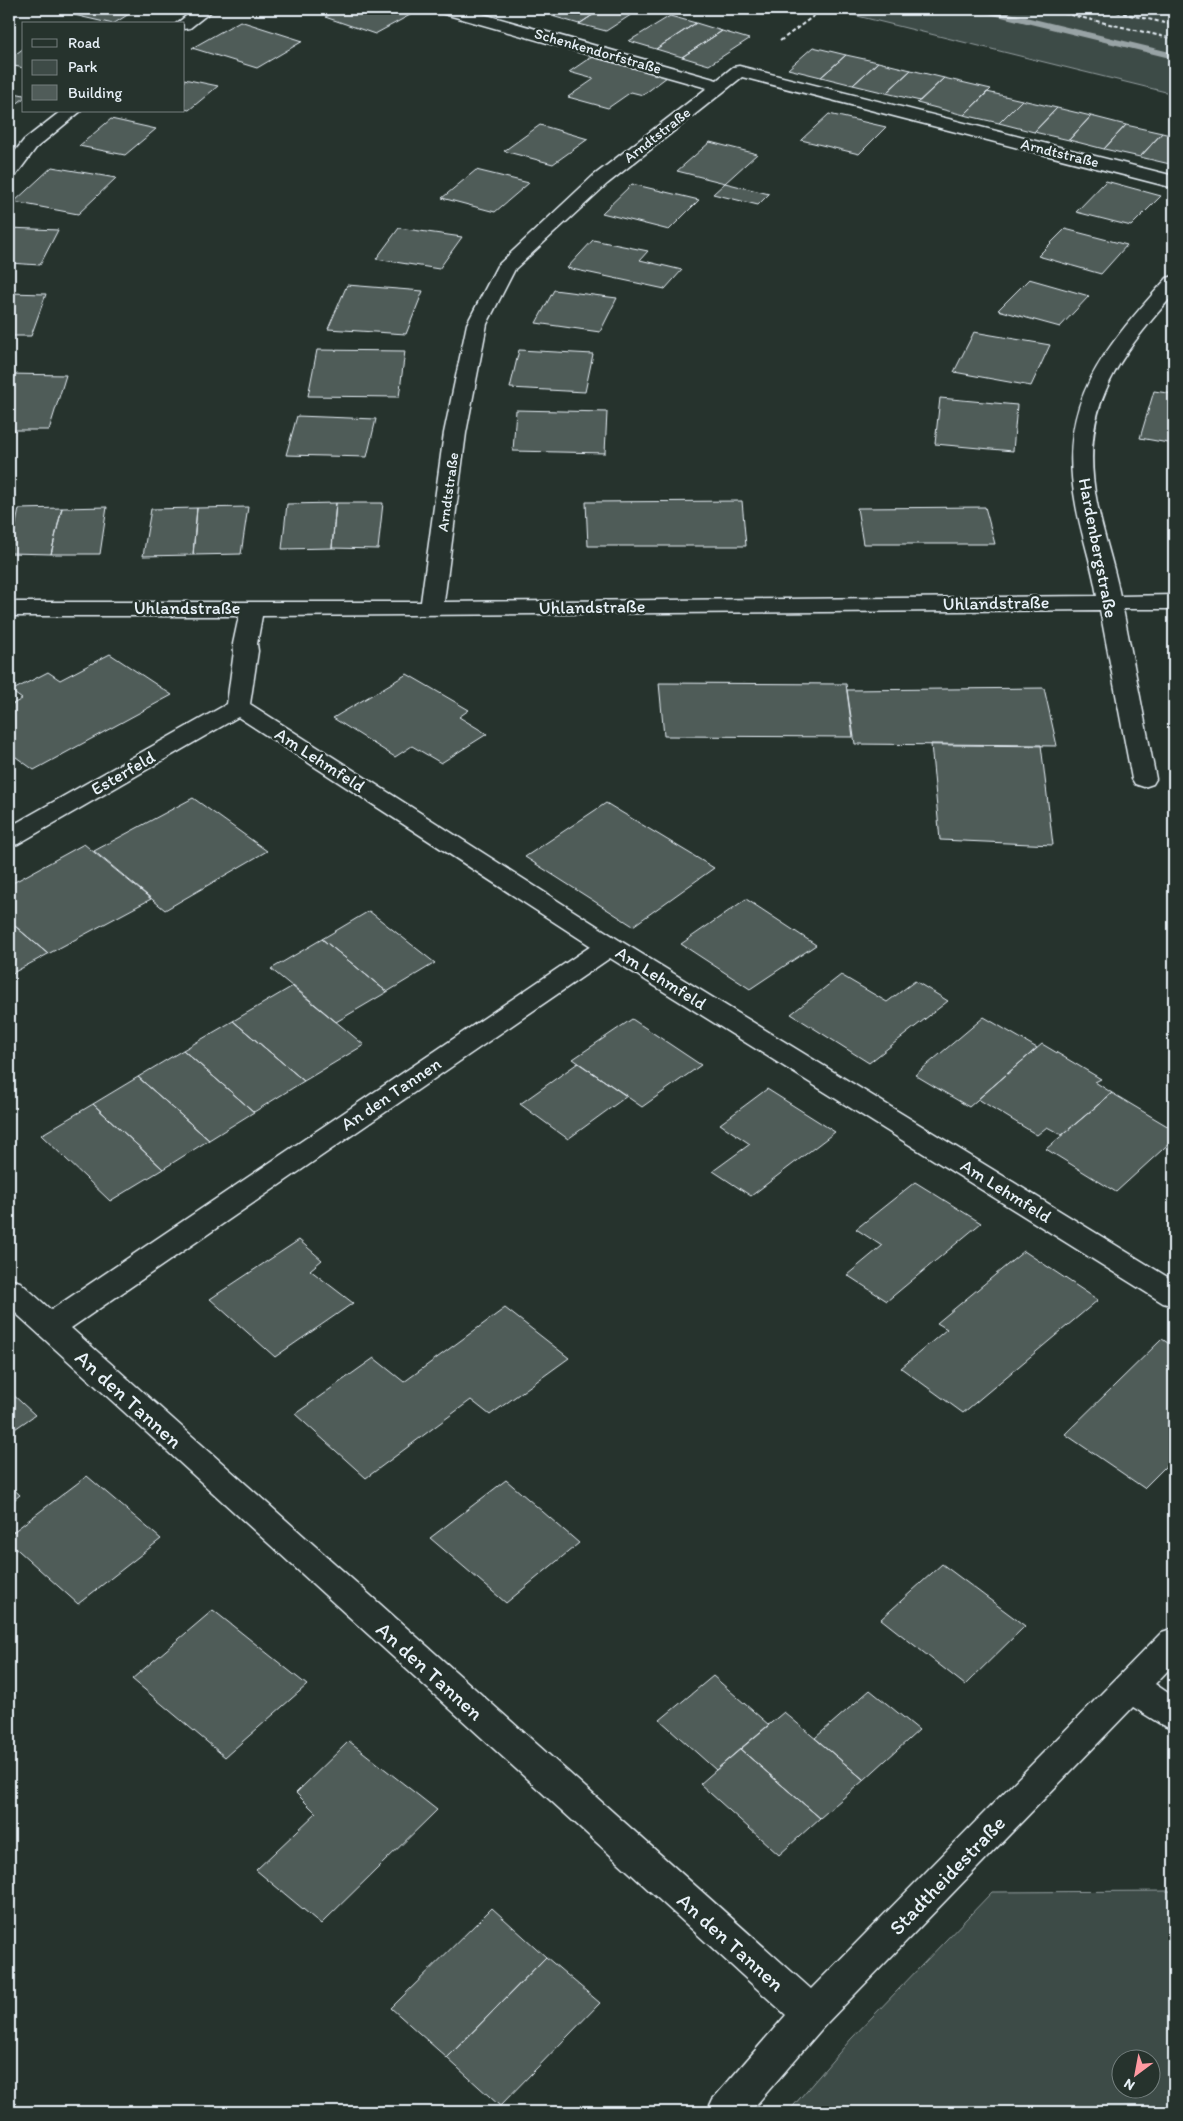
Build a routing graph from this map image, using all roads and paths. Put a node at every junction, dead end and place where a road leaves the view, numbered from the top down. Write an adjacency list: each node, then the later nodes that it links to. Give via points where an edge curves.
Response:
1 (206, 9): 5 (street)
2 (447, 9): 8 (street, Schenkendorfstraße)
3 (1045, 9): 7 (path)
4 (1104, 9): 6 (path)
5 (185, 23)
6 (1174, 25)
7 (1174, 39)
8 (720, 86): 11 (street, Arndtstraße, via 739,71); 17 (street, Arndtstraße, via 600,180 507,266 477,324 456,433)
9 (71, 112): 10 (street, via 30,144)
10 (9, 171)
11 (1174, 182)
12 (1174, 282): 13 (street, Hardenbergstraße, via 1122,341 1097,380 1085,419 1083,482)
13 (1110, 602): 14 (street, Uhlandstraße); 17 (street, Uhlandstraße); 19 (street, Hardenbergstraße)
14 (1174, 602)
15 (252, 608): 16 (street, Uhlandstraße); 17 (street, Uhlandstraße); 18 (street)
16 (9, 609)
17 (432, 609)
18 (238, 707): 20 (street, Esterfeld); 21 (street, Am Lehmfeld)
19 (1144, 779)
20 (9, 838)
21 (610, 946): 23 (street, Am Lehmfeld); 24 (street, An den Tannen)
22 (9, 1290): 24 (street, An den Tannen)
23 (1174, 1295)
24 (49, 1327): 28 (street, An den Tannen)
25 (1174, 1642): 26 (street, Stadtheidestraße)
26 (1131, 1687): 27 (street); 28 (street, Stadtheidestraße)
27 (1174, 1715)
28 (812, 2013): 29 (street, Stadtheidestraße)
29 (726, 2112)

